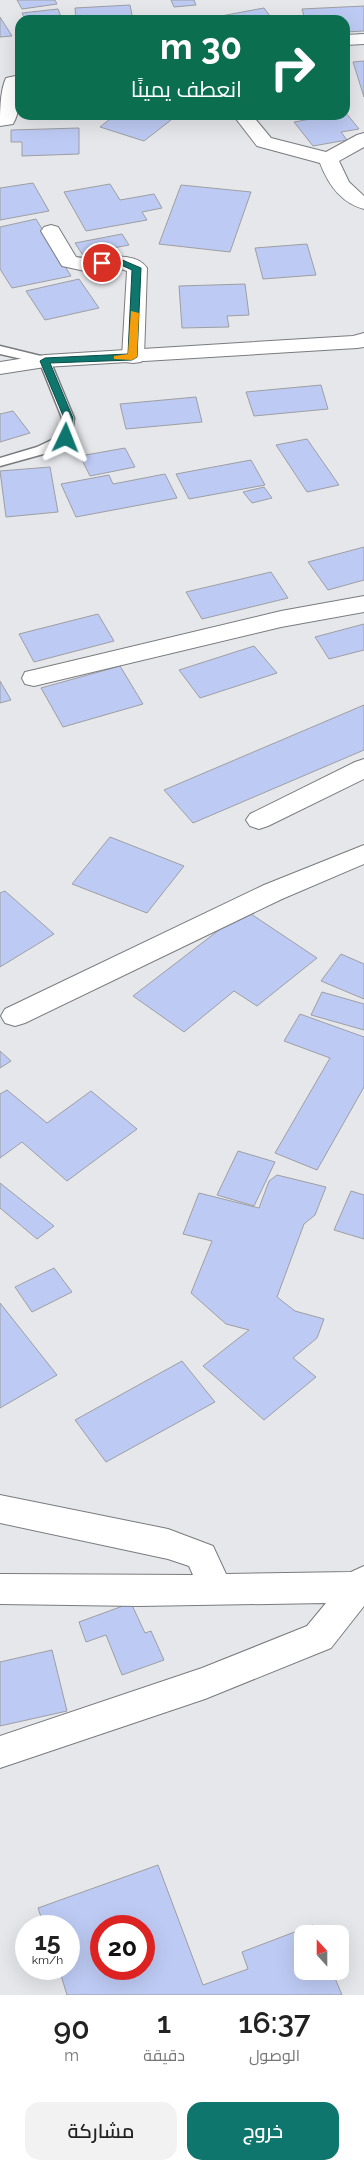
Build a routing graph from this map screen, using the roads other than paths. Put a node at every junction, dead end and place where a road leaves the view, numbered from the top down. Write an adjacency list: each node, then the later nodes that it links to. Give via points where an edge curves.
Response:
1 (364, 39): 2 (street)
2 (350, 40)
3 (15, 82): 4 (street, via 6,120)
4 (0, 120)
5 (246, 120): 7 (street, via 264,142)
6 (364, 140): 7 (street)
7 (330, 159): 8 (street, via 332,171 343,188)
8 (364, 203)
9 (51, 231): 12 (street, via 69,262 85,265 120,262 137,268)
10 (362, 341): 12 (street)
11 (0, 350): 13 (lane)
12 (132, 357): 13 (street)
13 (45, 361): 14 (street); 15 (lane, via 68,418 66,438 42,450)
14 (0, 368)
15 (0, 462)
16 (364, 604): 17 (street, via 281,619)
17 (34, 678)
18 (364, 768): 19 (street)
19 (259, 820)
20 (364, 854): 21 (street, via 273,892)
21 (14, 1016)
22 (0, 1509): 25 (street, via 168,1544 193,1553 201,1556)
23 (362, 1584): 25 (street); 26 (street, via 318,1637 205,1682)
24 (0, 1589): 25 (street)
25 (217, 1590)
26 (0, 1752)

